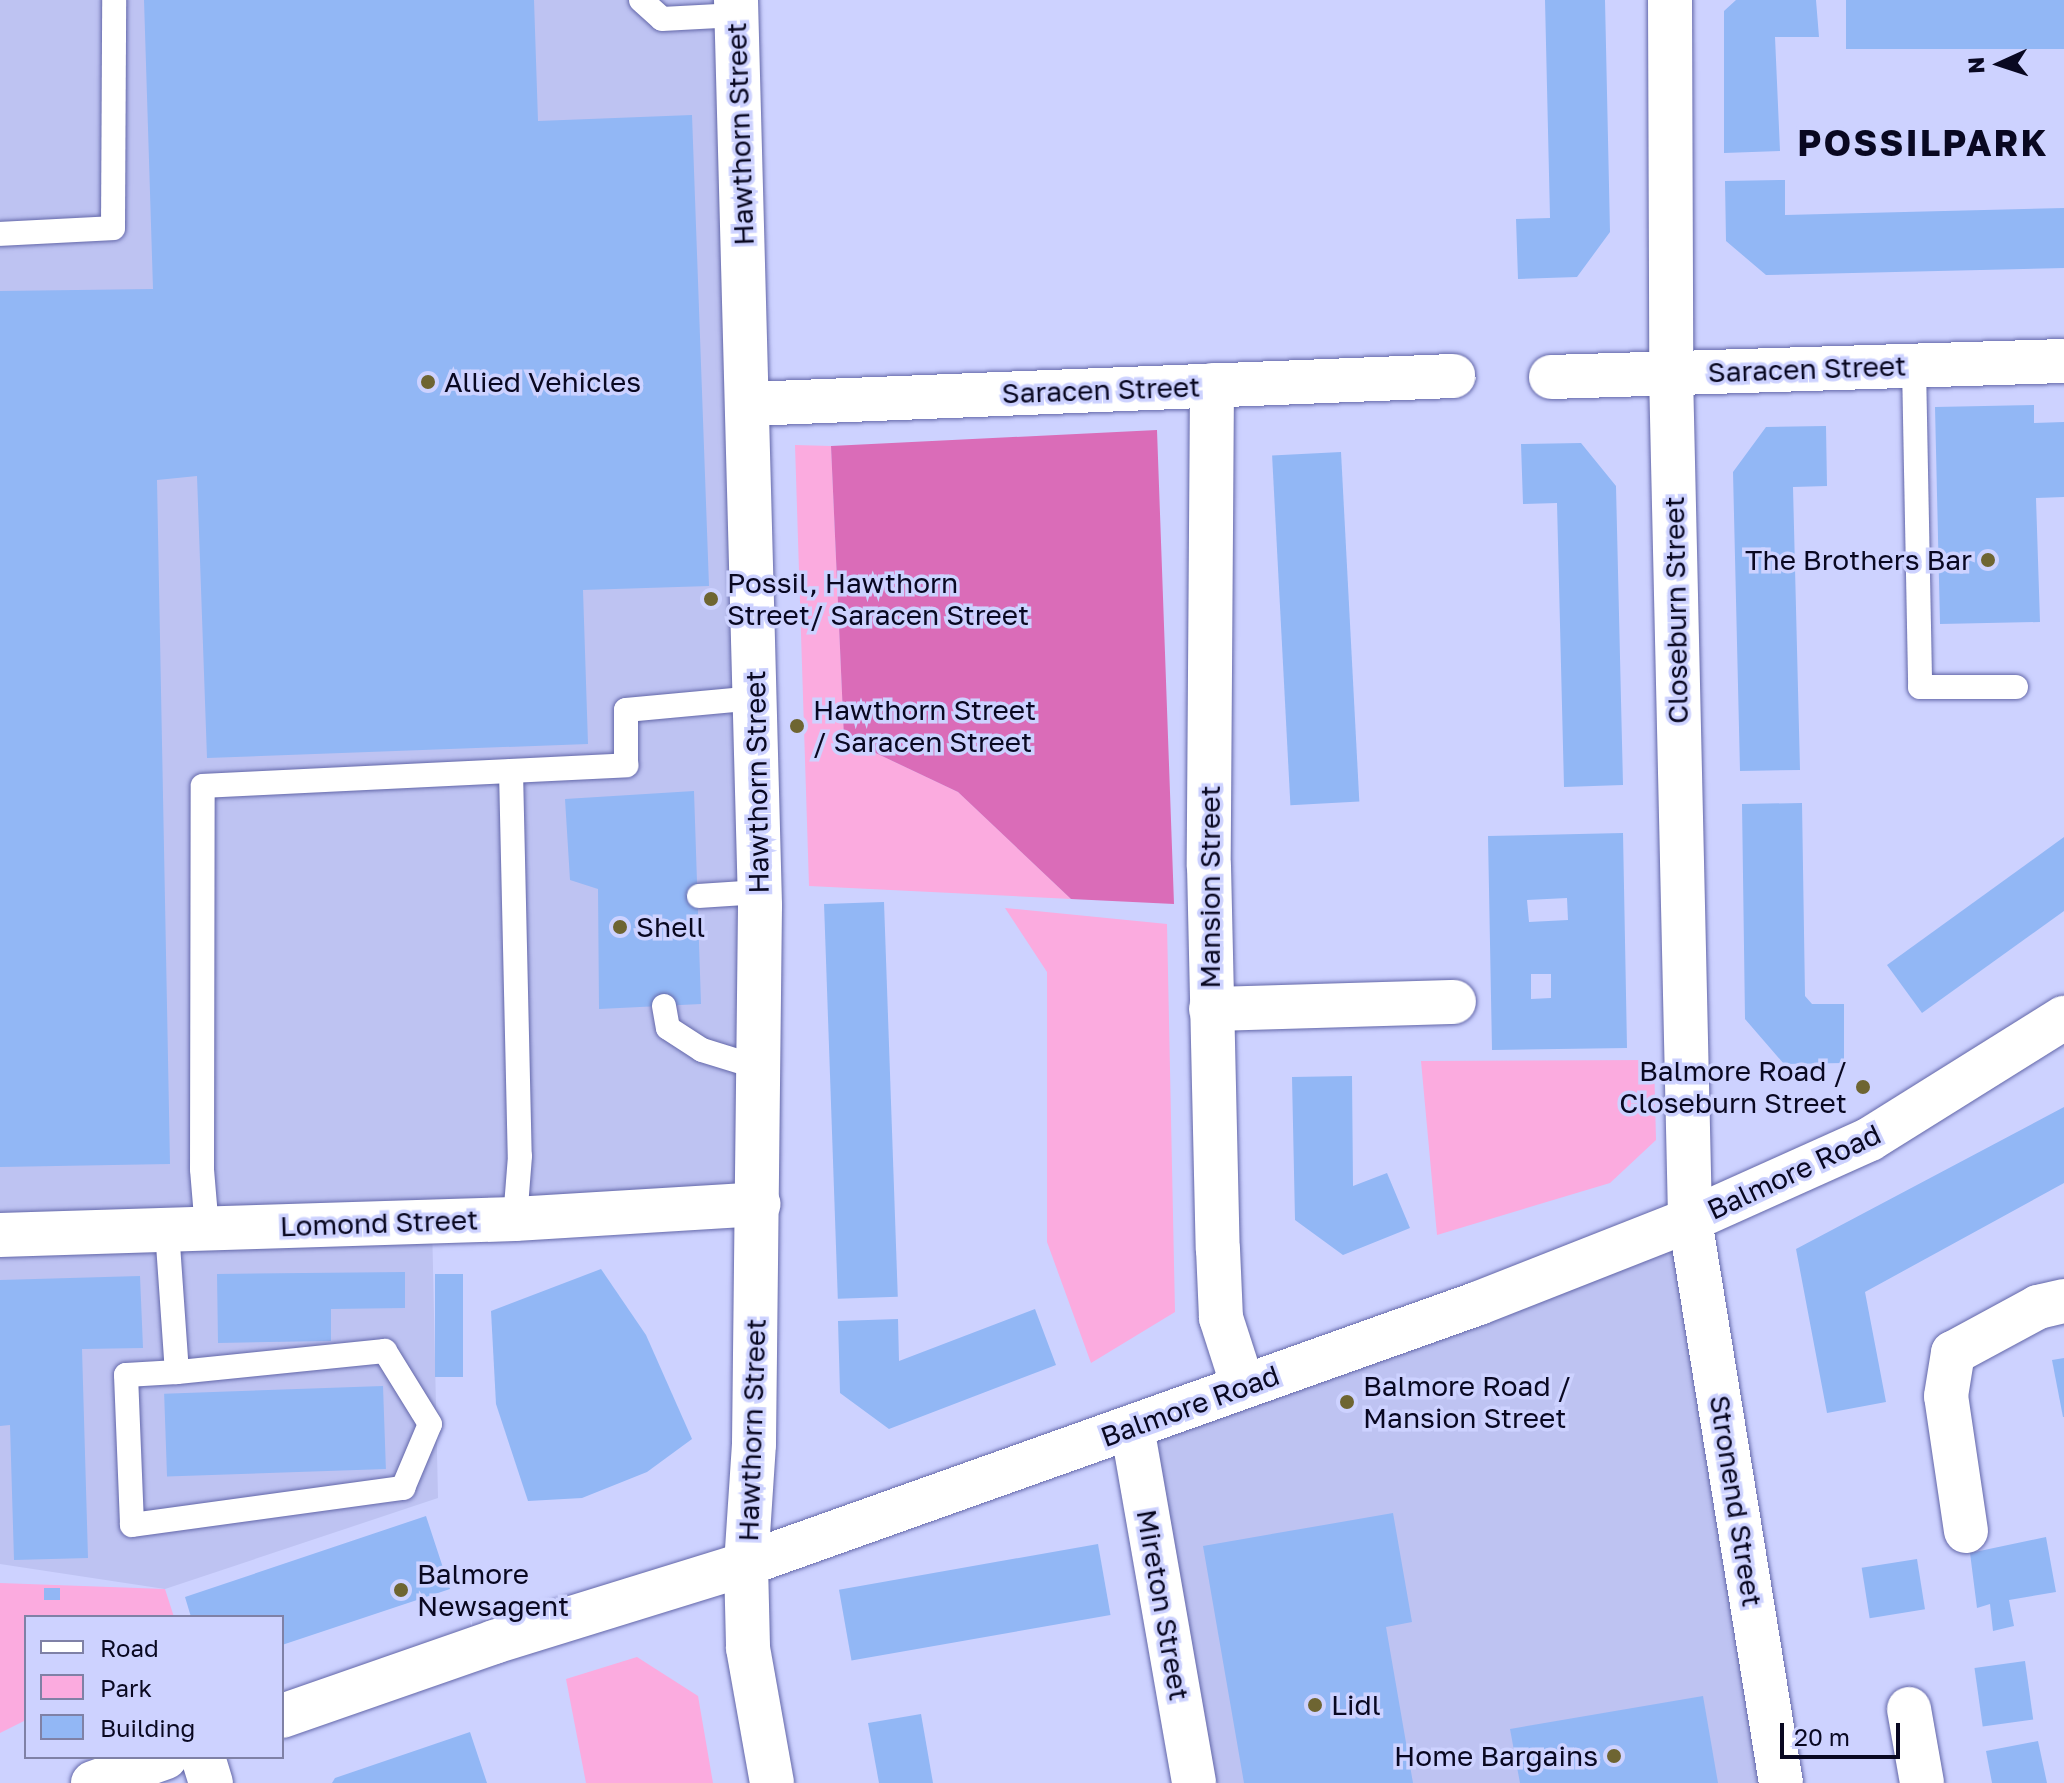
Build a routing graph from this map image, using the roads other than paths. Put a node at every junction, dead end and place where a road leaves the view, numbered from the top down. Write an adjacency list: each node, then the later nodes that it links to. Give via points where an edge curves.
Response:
1 (114, 0): 5 (lane, via 113,228)
2 (641, 0): 4 (lane, via 662,19)
3 (1670, 0): 8 (street, Closeburn Street)
4 (737, 7): 12 (street, Hawthorn Street)
5 (0, 234)
6 (2064, 361): 7 (street, Saracen Street)
7 (1914, 366): 8 (street, Saracen Street); 13 (lane, via 1920,687)
8 (1671, 373): 10 (street, Saracen Street); 25 (street, Closeburn Street)
9 (1453, 376): 11 (street, Saracen Street)
10 (1551, 377)
11 (1212, 385): 12 (street, Saracen Street); 20 (street, Mansion Street)
12 (749, 404): 14 (street, Hawthorn Street)
13 (2016, 687)
14 (755, 698): 15 (lane, via 626,710 626,765); 16 (street, Hawthorn Street)
15 (511, 771): 24 (lane, via 520,1156); 26 (lane, via 203,786 202,1169)
16 (759, 892): 17 (lane); 22 (street, Hawthorn Street)
17 (699, 896)
18 (1454, 1002): 20 (street)
19 (664, 1006): 22 (lane, via 668,1028 702,1050)
20 (1211, 1009): 30 (street, Mansion Street, via 1221,1318)
21 (2064, 1018): 25 (street, Balmore Road, via 1870,1139)
22 (757, 1067): 23 (street, Hawthorn Street)
23 (759, 1204): 24 (street, Lomond Street); 33 (street, Hawthorn Street)
24 (515, 1219): 26 (street, Lomond Street)
25 (1690, 1220): 30 (street, Balmore Road, via 1479,1303); 42 (street, Stronend Street)
26 (187, 1229): 27 (street, Lomond Street); 29 (lane)
27 (0, 1235)
28 (2064, 1301): 32 (street, via 2038,1307 1953,1353 1946,1396)
29 (177, 1372): 29 (lane, via 126,1375 132,1525 403,1488 430,1424 385,1351)
30 (1243, 1386): 31 (street, Balmore Road)
31 (1132, 1427): 33 (street, Balmore Road); 41 (street, Mireton Street)
32 (1966, 1531)
33 (746, 1564): 35 (street, Balmore Road, via 494,1642); 40 (street, Hawthorn Street, via 748,1648)
34 (1909, 1709): 43 (street)
35 (284, 1715)
36 (160, 1759): 38 (street)
37 (204, 1759): 39 (street)
38 (93, 1783)
39 (211, 1783)
40 (772, 1783)
41 (1194, 1783)
42 (1781, 1783)
43 (1922, 1783)

